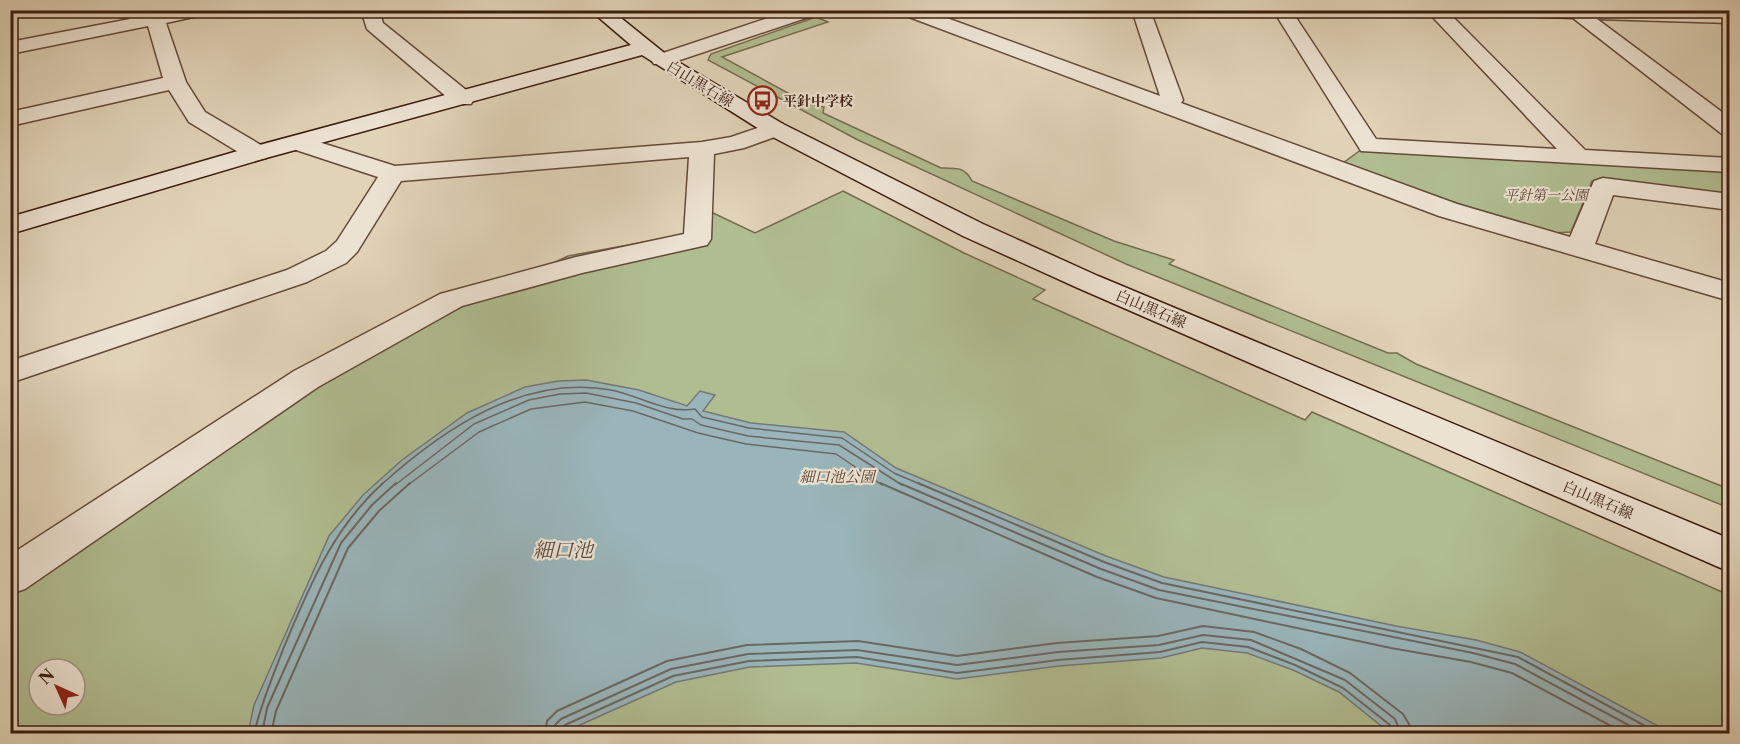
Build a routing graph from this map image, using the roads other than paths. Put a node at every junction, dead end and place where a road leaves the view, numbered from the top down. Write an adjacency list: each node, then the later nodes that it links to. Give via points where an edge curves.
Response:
1 (117, 10): 13 (street)
2 (201, 10): 13 (street)
3 (370, 10): 17 (street, via 374,25)
4 (599, 10): 15 (street, 白山黒石線)
5 (812, 10): 15 (street)
6 (907, 10): 18 (street)
7 (1141, 10): 18 (street, via 1172,100)
8 (1282, 10): 25 (street, via 1369,146)
9 (1435, 10): 25 (street)
10 (1483, 10): 11 (street)
11 (1578, 14): 12 (street); 21 (street)
12 (1730, 17)
13 (155, 19): 14 (street); 16 (street)
14 (10, 48)
15 (652, 54): 17 (street); 20 (street, 白山黒石線)
16 (175, 82): 19 (street); 24 (street, via 196,117)
17 (462, 99): 22 (street)
18 (1163, 106): 30 (street, via 1448,210)
19 (10, 119)
20 (775, 129): 23 (street, via 736,143); 33 (street, 白山黒石線, via 881,185 1088,282)
21 (1730, 129)
22 (298, 143): 24 (street); 27 (street)
23 (702, 149): 27 (street); 34 (street, via 697,239 451,300 306,379)
24 (257, 153): 29 (street)
25 (1579, 158): 26 (street)
26 (1730, 165)
27 (393, 174): 32 (street, via 336,257 297,276)
28 (1730, 202): 30 (street, via 1603,186)
29 (10, 226)
30 (1579, 250): 31 (street)
31 (1730, 292)
32 (10, 373)
33 (1730, 556)
34 (10, 577)

